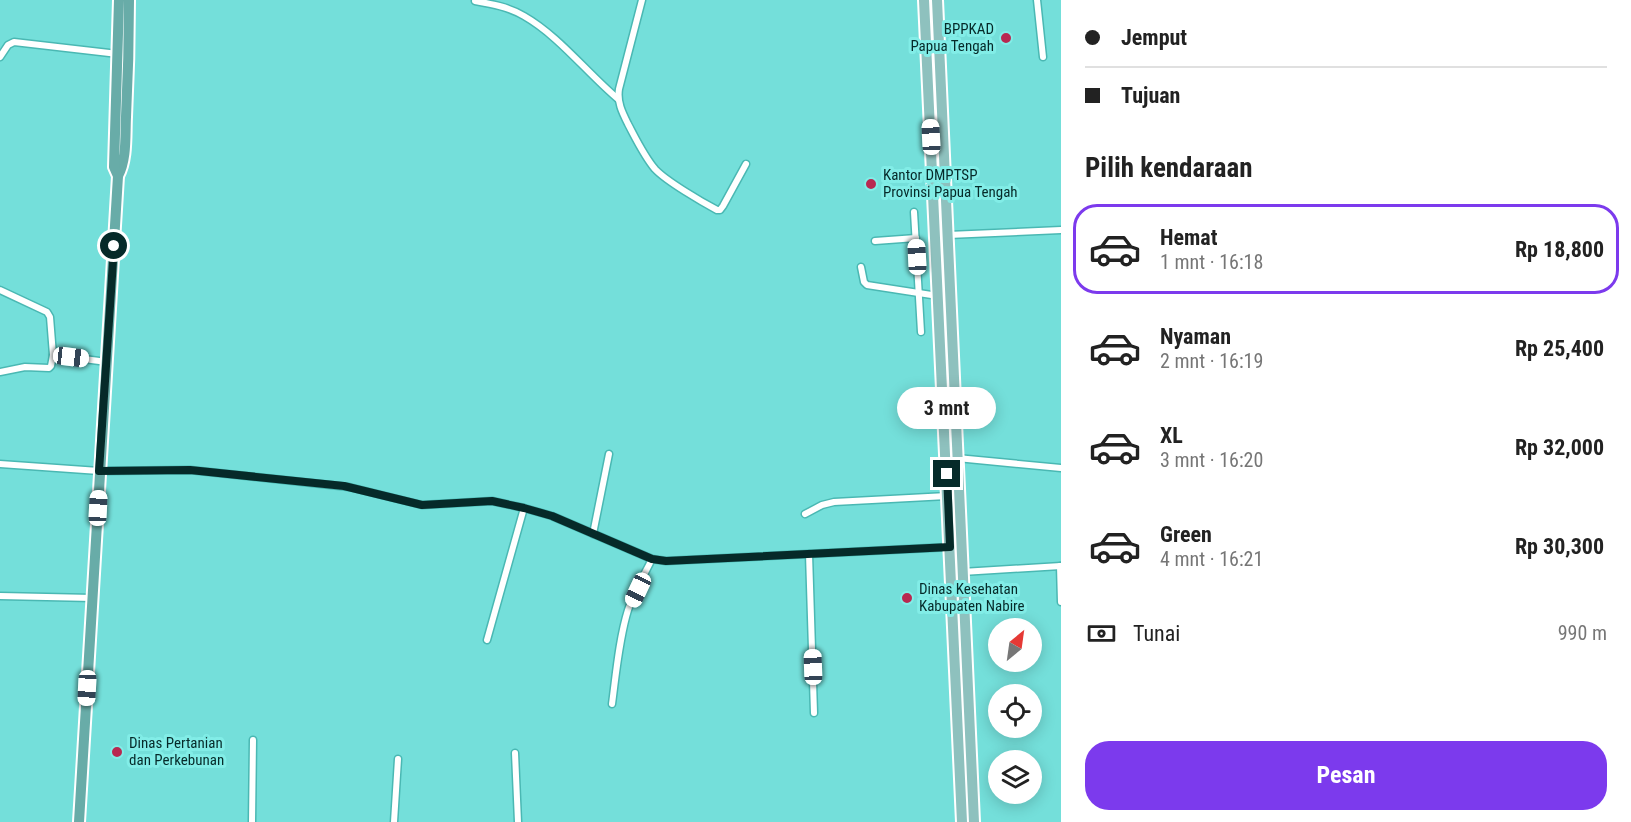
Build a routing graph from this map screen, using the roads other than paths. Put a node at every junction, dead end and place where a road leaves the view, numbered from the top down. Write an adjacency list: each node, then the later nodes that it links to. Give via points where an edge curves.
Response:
1 (119, 0): 8 (highway)
2 (129, 0): 8 (highway)
3 (642, 0): 12 (street)
4 (924, 0): 23 (main road)
5 (937, 0): 17 (main road)
6 (1037, 0): 11 (street)
7 (475, 1): 12 (street, via 523,15)
8 (124, 21): 9 (highway); 14 (highway, via 125,142 123,167)
9 (118, 54): 10 (street, via 14,42); 14 (highway, via 114,167)
10 (0, 57)
11 (1043, 57)
12 (618, 99): 13 (street, via 653,167 715,209 723,206)
13 (746, 164)
14 (118, 176): 27 (highway)
15 (915, 212): 18 (street)
16 (1061, 230): 17 (street)
17 (948, 236): 24 (main road)
18 (916, 238): 19 (street); 22 (street)
19 (875, 241)
20 (861, 267): 22 (street, via 867,285)
21 (0, 290): 26 (street, via 47,312)
22 (918, 293): 23 (street); 25 (street)
23 (938, 296): 24 (street); 34 (main road)
24 (950, 296): 30 (main road)
25 (921, 332)
26 (53, 355): 27 (street); 28 (street, via 49,368 24,367)
27 (107, 362): 33 (highway)
28 (0, 372)
29 (609, 454): 37 (street)
30 (957, 458): 32 (street); 42 (main road)
31 (0, 464): 33 (street)
32 (1061, 468)
33 (99, 471): 35 (street, via 190,470 349,487 422,505 486,501); 44 (highway)
34 (948, 496): 36 (street, via 834,502); 38 (main road)
35 (524, 508): 37 (street); 46 (street)
36 (805, 514)
37 (593, 534): 40 (street)
38 (950, 547): 39 (street); 56 (main road)
39 (809, 554): 40 (street); 48 (street)
40 (652, 559): 47 (street, via 628,612)
41 (1060, 566): 42 (street); 45 (street)
42 (963, 572): 57 (main road)
43 (0, 596): 44 (street)
44 (93, 598): 52 (highway)
45 (1061, 602)
46 (487, 640)
47 (612, 704)
48 (814, 713)
49 (253, 740): 53 (street)
50 (515, 753): 55 (street)
51 (398, 759): 54 (street)
52 (79, 822)
53 (252, 822)
54 (394, 822)
55 (518, 822)
56 (962, 822)
57 (974, 822)

